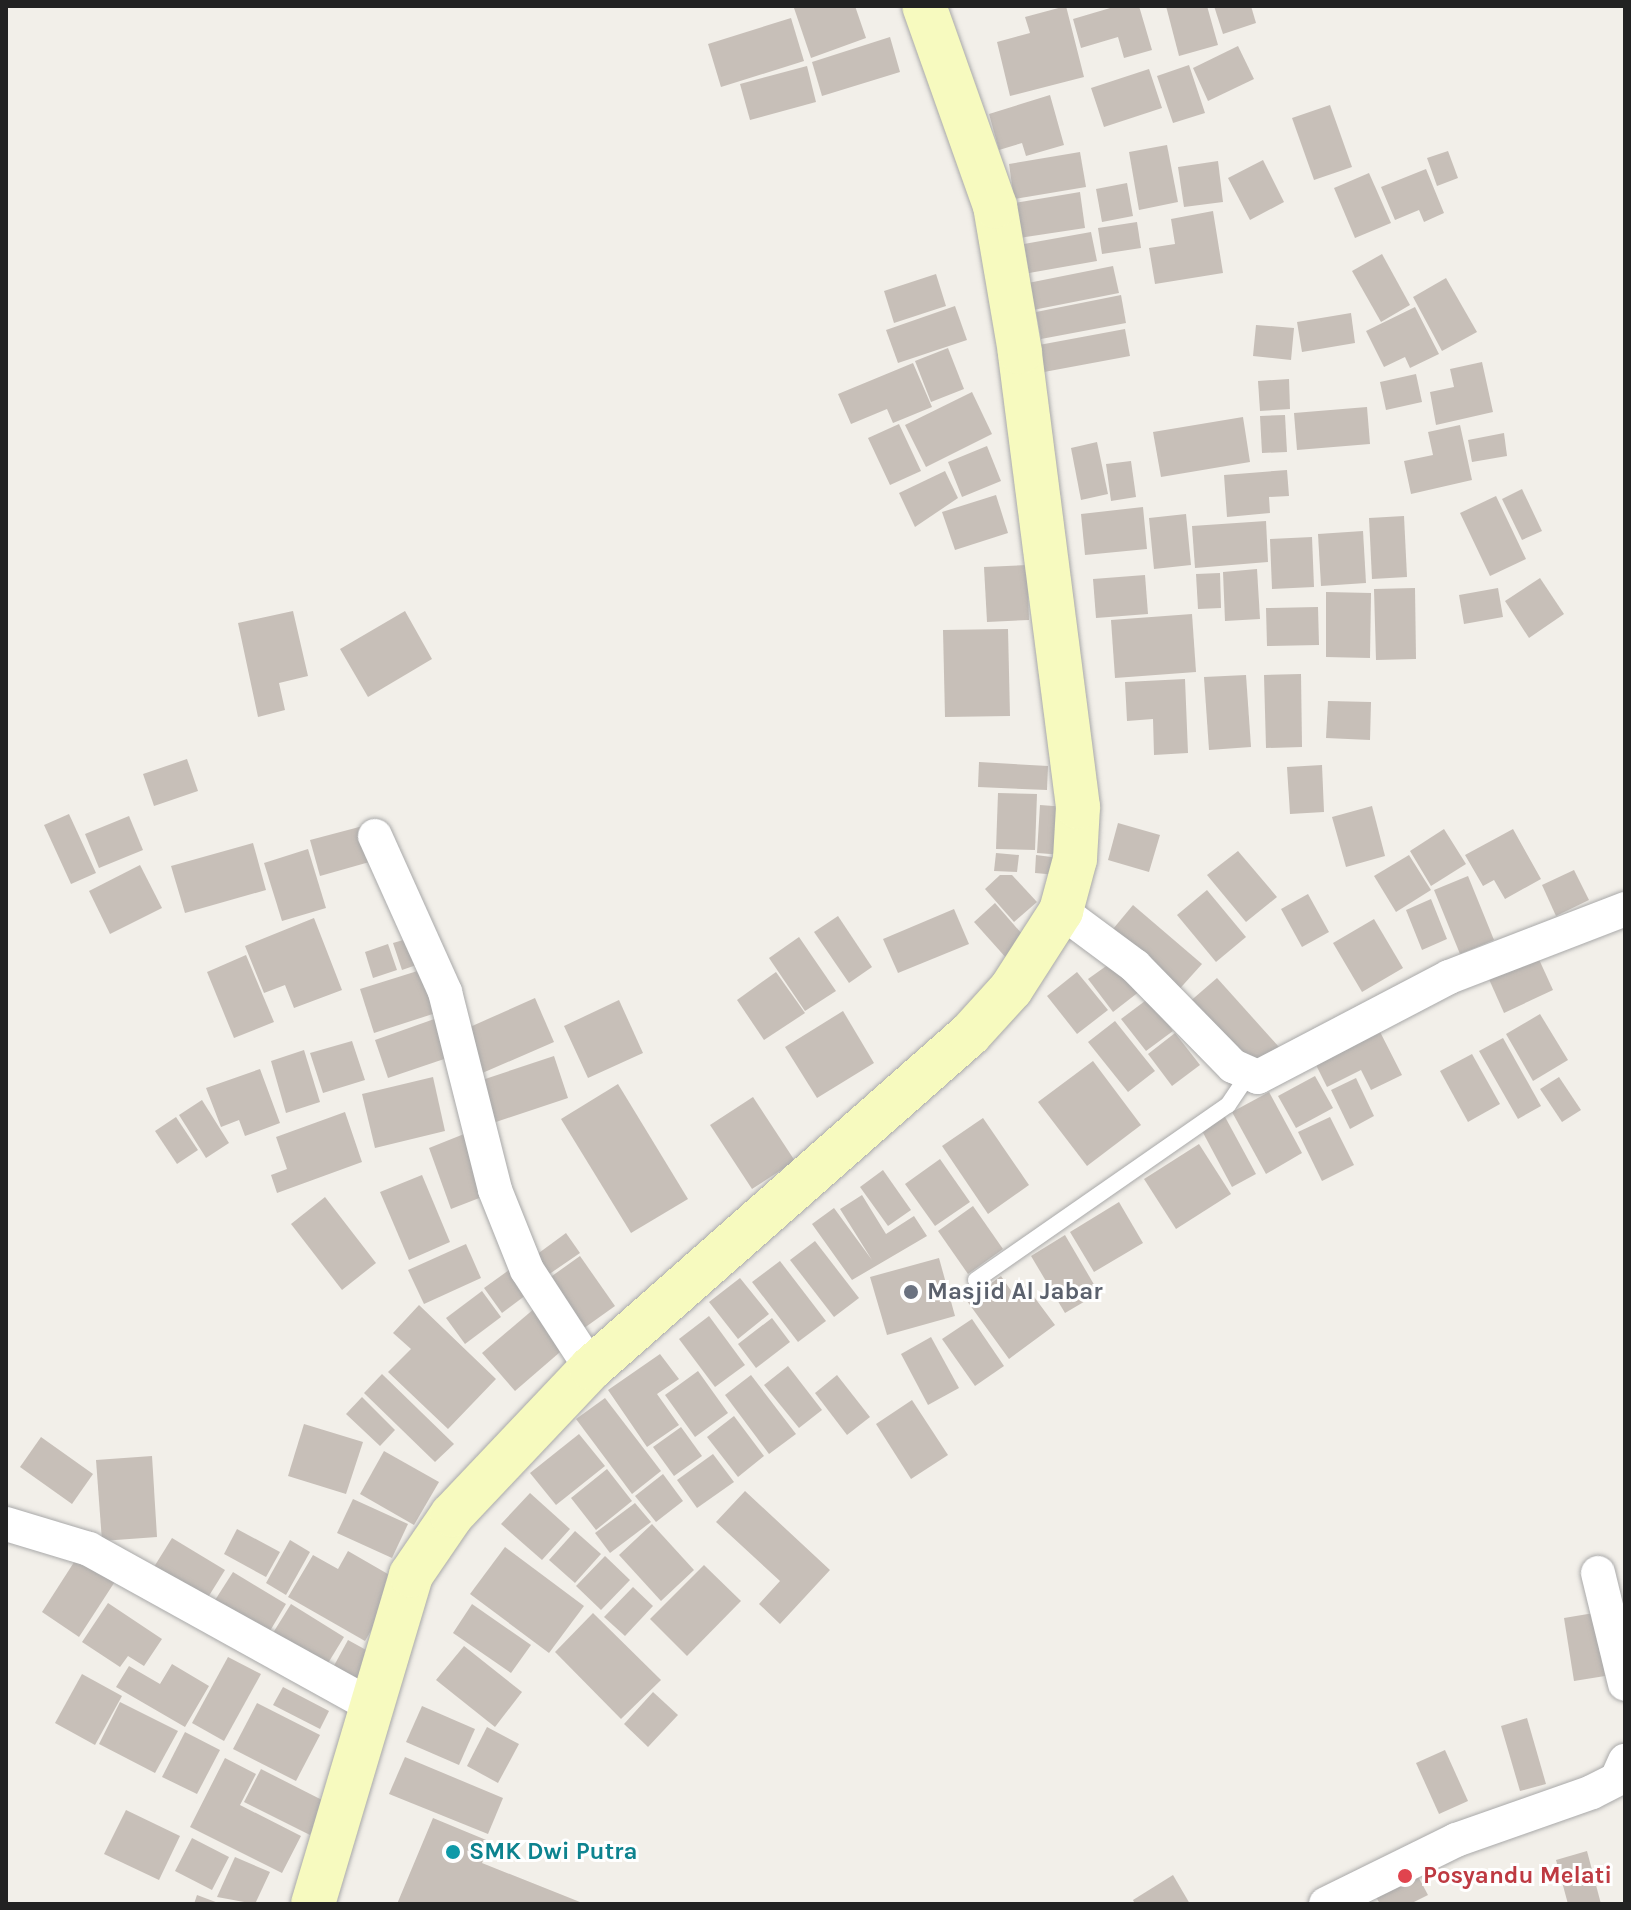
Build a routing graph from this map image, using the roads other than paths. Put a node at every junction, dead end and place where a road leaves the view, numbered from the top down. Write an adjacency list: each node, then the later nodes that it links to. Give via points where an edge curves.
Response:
1 (924, 6): 4 (main road, via 995,206 1020,352 1078,807 1075,859)
2 (375, 836): 7 (street, via 419,922 445,992 490,1175 527,1270)
3 (1625, 909): 5 (street, via 1449,977 1312,1051)
4 (1061, 911): 5 (street, via 1135,966); 7 (main road, via 1011,989 970,1034)
5 (1247, 1077): 6 (lane, via 1228,1105)
6 (976, 1280)
7 (591, 1368): 11 (main road, via 452,1515 411,1575)
8 (6, 1524): 11 (street, via 89,1549)
9 (1598, 1573): 10 (street)
10 (1625, 1684)
11 (369, 1704): 13 (main road)
12 (1625, 1761): 14 (street, via 1617,1779 1592,1792 1456,1840)
13 (313, 1904)
14 (1326, 1904)

